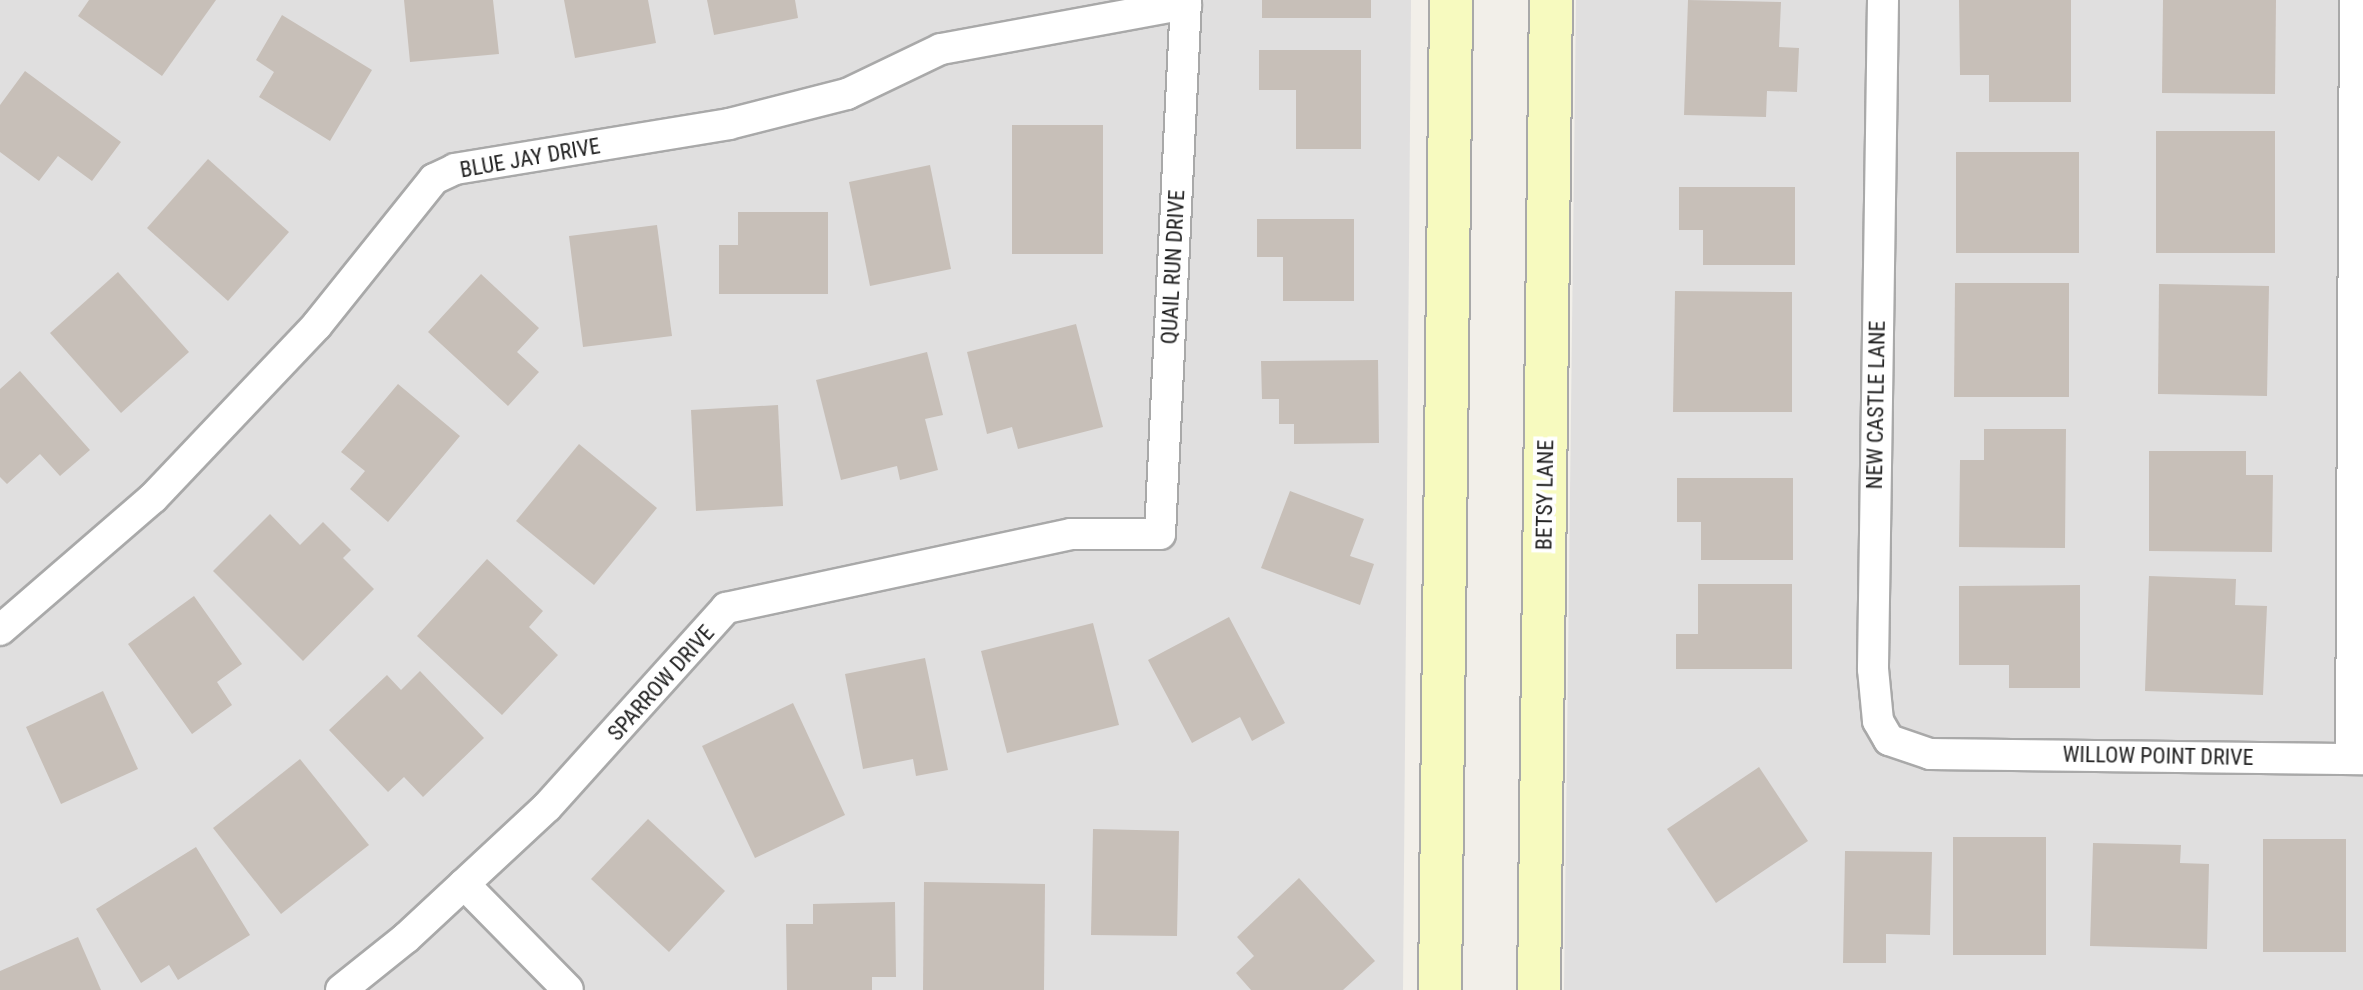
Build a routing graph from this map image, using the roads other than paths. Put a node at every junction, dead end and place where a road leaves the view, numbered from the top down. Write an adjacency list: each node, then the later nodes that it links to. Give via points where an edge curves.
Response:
1 (1451, 0): 13 (main road)
2 (1551, 0): 14 (main road, BETSY LANE)
3 (1883, 0): 8 (street, NEW CASTLE LANE, via 1876,701 1878,721 1889,740 1908,751)
4 (2355, 0): 9 (street)
5 (1186, 2): 6 (street, QUAIL RUN DRIVE); 7 (street, BLUE JAY DRIVE, via 941,49 847,94 729,124 455,169 434,179 317,325 153,498)
6 (1160, 534): 10 (street, SPARROW DRIVE, via 1071,534 726,608 580,772)
7 (0, 630)
8 (1953, 754): 9 (street, WILLOW POINT DRIVE)
9 (2357, 759)
10 (464, 884): 11 (street, SPARROW DRIVE); 12 (street)
11 (341, 990)
12 (568, 990)
13 (1440, 990)
14 (1539, 990)

